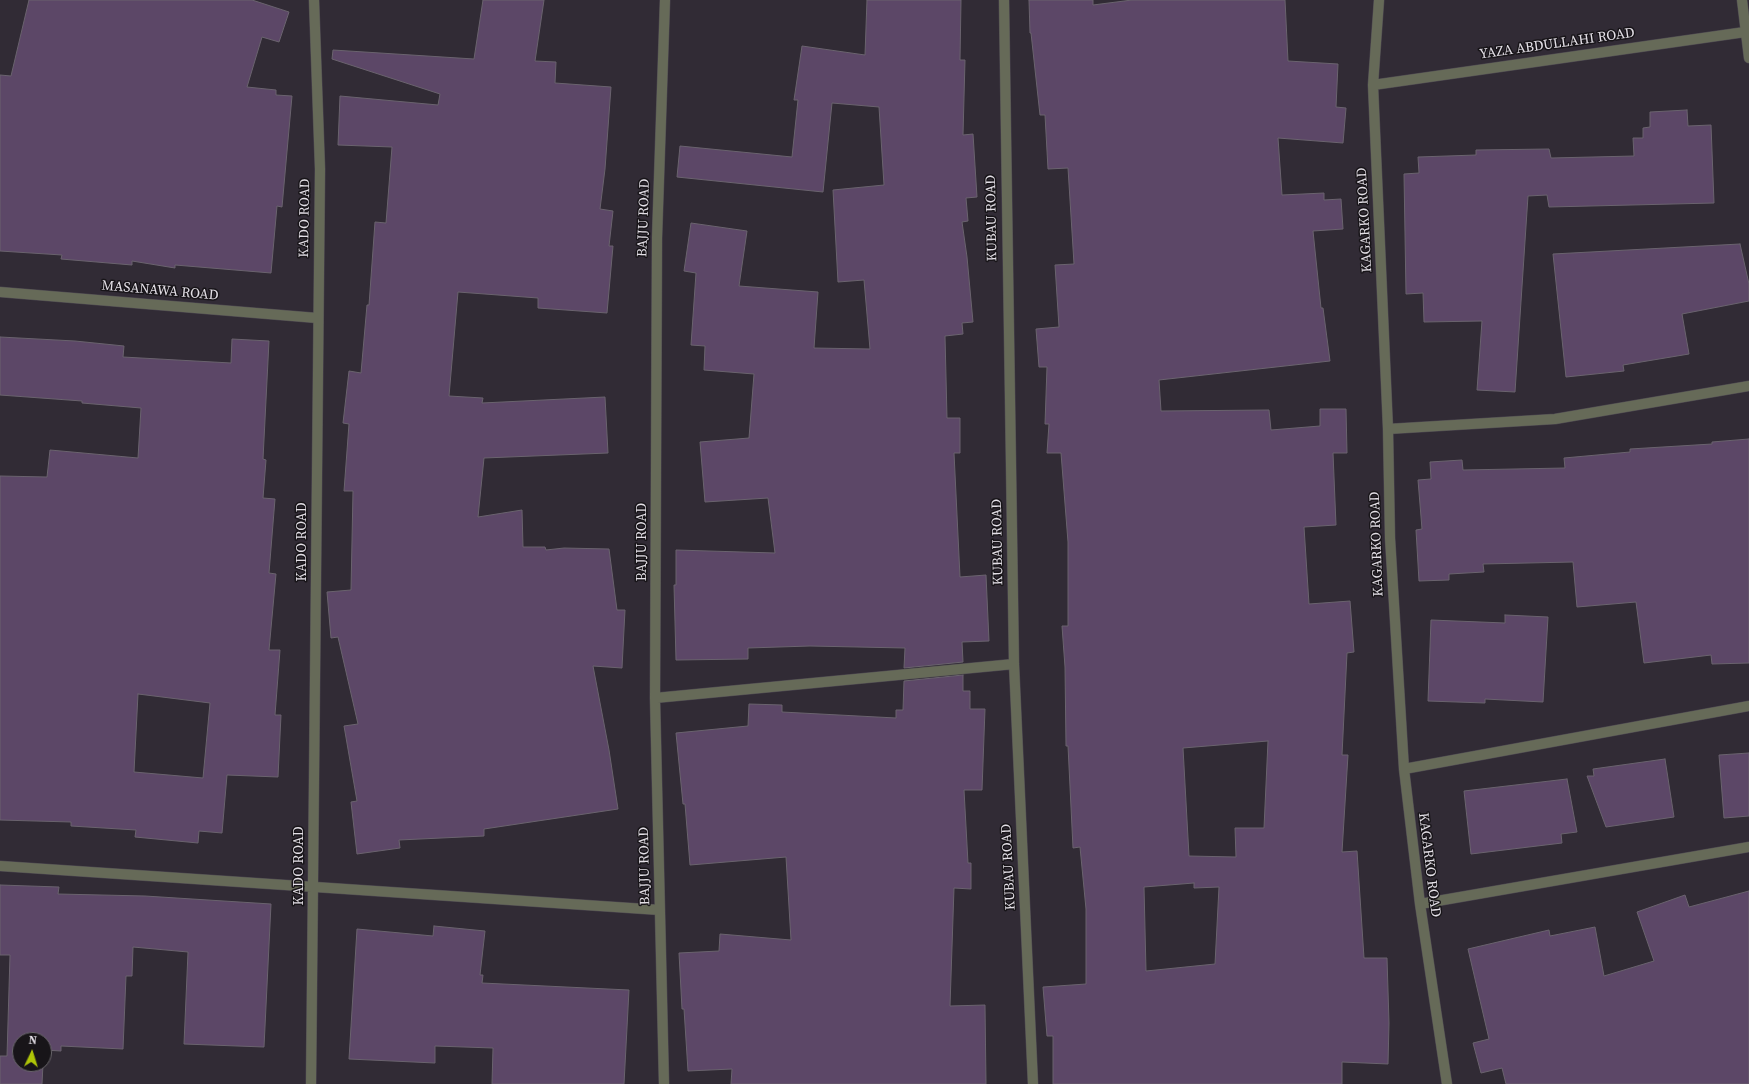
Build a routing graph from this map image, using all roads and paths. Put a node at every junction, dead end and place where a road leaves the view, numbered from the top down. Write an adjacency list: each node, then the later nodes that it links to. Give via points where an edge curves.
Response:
1 (314, 0): 10 (street, KADO ROAD, via 320,169)
2 (665, 0): 14 (street, BAJJU ROAD, via 656,238)
3 (1004, 0): 13 (street, KUBAU ROAD)
4 (1379, 0): 8 (street, KAGARKO ROAD)
5 (1742, 0): 6 (street)
6 (1745, 32): 7 (street); 8 (street, YAZA ABDULLAHI ROAD)
7 (1749, 58)
8 (1373, 85): 12 (street, KAGARKO ROAD)
9 (0, 292): 10 (street, MASANAWA ROAD)
10 (317, 318): 19 (street, KADO ROAD)
11 (1749, 386): 12 (street, via 1555,419)
12 (1388, 429): 16 (street, KAGARKO ROAD, via 1390,538)
13 (1014, 664): 14 (street); 24 (street, KUBAU ROAD)
14 (655, 698): 21 (street, BAJJU ROAD)
15 (1749, 706): 16 (street)
16 (1404, 769): 20 (street, KAGARKO ROAD)
17 (1749, 847): 20 (street)
18 (0, 866): 19 (street)
19 (313, 887): 21 (street); 22 (street, KADO ROAD)
20 (1420, 904): 25 (street, KAGARKO ROAD)
21 (660, 910): 23 (street, BAJJU ROAD)
22 (311, 1084)
23 (664, 1084)
24 (1033, 1084)
25 (1448, 1084)

